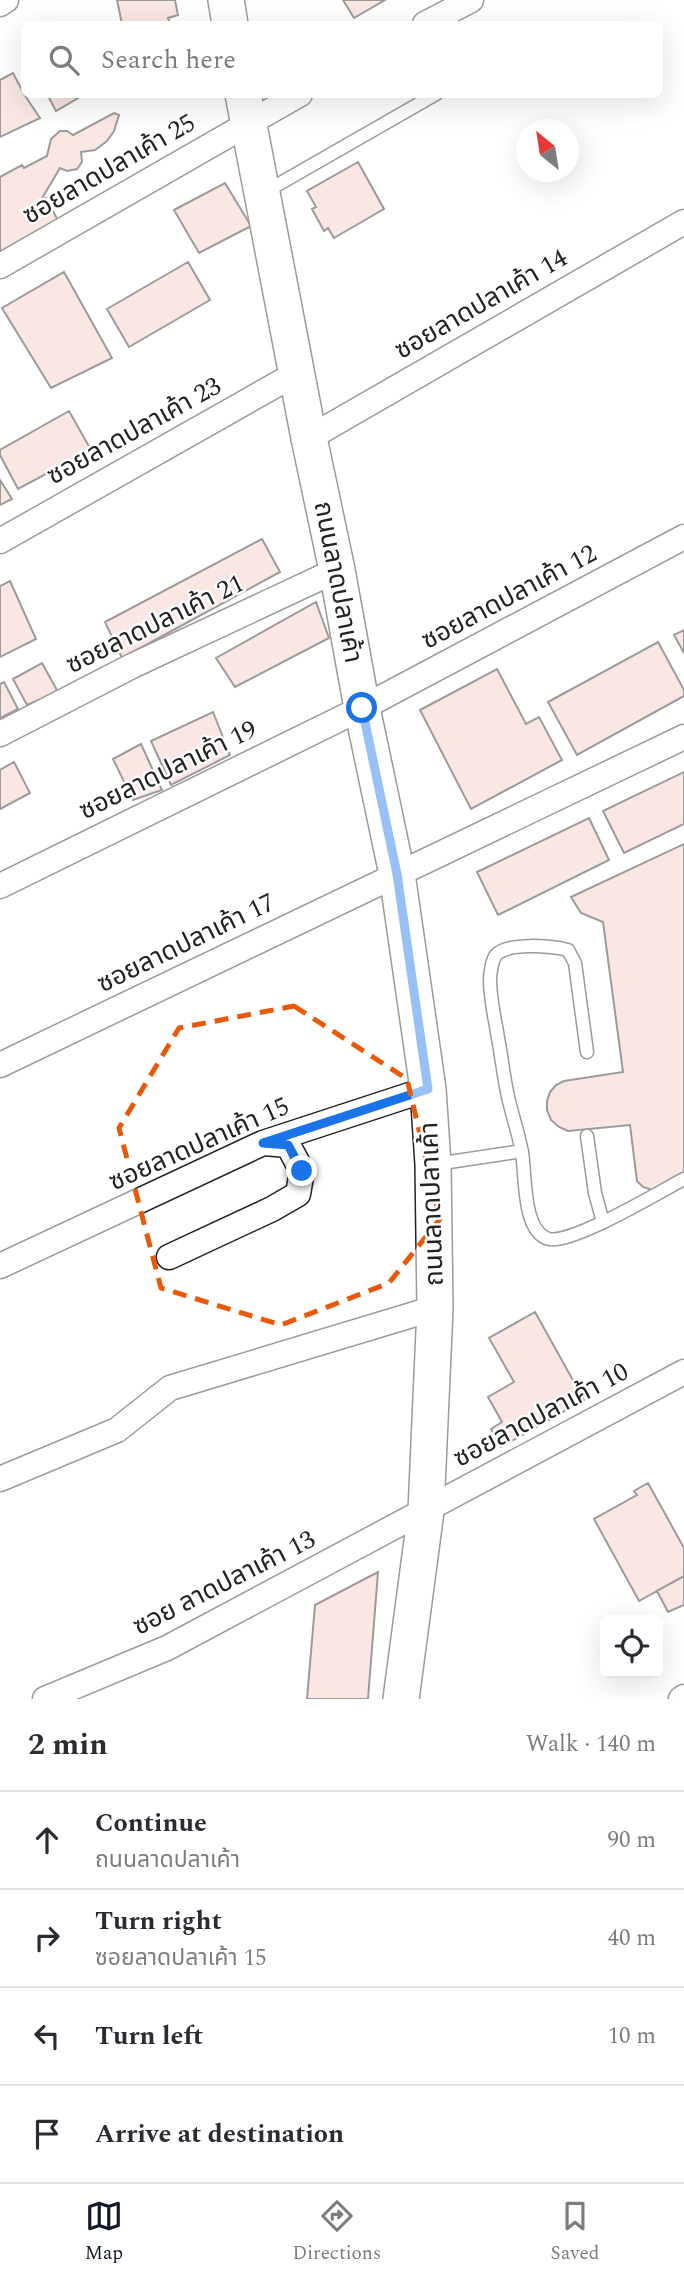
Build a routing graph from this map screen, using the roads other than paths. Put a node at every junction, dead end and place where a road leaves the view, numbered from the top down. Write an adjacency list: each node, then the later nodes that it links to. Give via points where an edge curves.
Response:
1 (6, 0): 4 (street)
2 (226, 0): 5 (main road)
3 (471, 0): 6 (street)
4 (0, 4)
5 (230, 21)
6 (431, 21)
7 (285, 98): 9 (street, ซอยลาดปลาเค้า 25)
8 (429, 98): 10 (lane)
9 (245, 109): 10 (main road, ถนนลาดปลาเค้า); 12 (street, ซอยลาดปลาเค้า 25)
10 (261, 194): 13 (main road, ถนนลาดปลาเค้า)
11 (684, 222): 14 (street, ซอยลาดปลาเค้า 14)
12 (0, 266)
13 (297, 373): 14 (main road, ถนนลาดปลาเค้า); 16 (street, ซอยลาดปลาเค้า 23)
14 (309, 438): 17 (main road, ถนนลาดปลาเค้า)
15 (684, 537): 18 (street, ซอยลาดปลาเค้า 12)
16 (0, 541)
17 (337, 570): 18 (main road, ถนนลาดปลาเค้า); 19 (street, ซอยลาดปลาเค้า 21, via 131,666)
18 (362, 708): 21 (main road, ถนนลาดปลาเค้า); 22 (street, ซอยลาดปลาเค้า 19)
19 (0, 734)
20 (684, 737): 21 (street, ซอยลาดปลาเค้า 17)
21 (397, 874): 24 (street, ซอยลาดปลาเค้า 17); 25 (main road, ถนนลาดปลาเค้า)
22 (0, 886)
23 (587, 1052): 28 (lane, via 575,963 568,950 507,947 495,957 489,978 508,1099)
24 (0, 1065)
25 (428, 1089): 27 (street, ซอยลาดปลาเค้า 15); 29 (main road, ถนนลาดปลาเค้า)
26 (587, 1136): 31 (lane)
27 (263, 1143): 32 (street, via 288,1145 302,1171 298,1194); 33 (street, ซอยลาดปลาเค้า 15)
28 (522, 1151): 29 (lane); 31 (lane, via 530,1219 544,1237 564,1238)
29 (433, 1164): 34 (main road, ถนนลาดปลาเค้า)
30 (684, 1179): 31 (lane)
31 (603, 1222)
32 (169, 1257)
33 (0, 1266)
34 (435, 1308): 36 (street, via 170,1388 117,1430); 37 (main road, ถนนลาดปลาเค้า)
35 (684, 1372): 37 (street, ซอยลาดปลาเค้า 10)
36 (0, 1479)
37 (426, 1511): 38 (street, ซอย ลาดปลาเค้า 13, via 167,1648); 39 (main road, ถนนลาดปลาเค้า)
38 (45, 1699)
39 (401, 1699)

